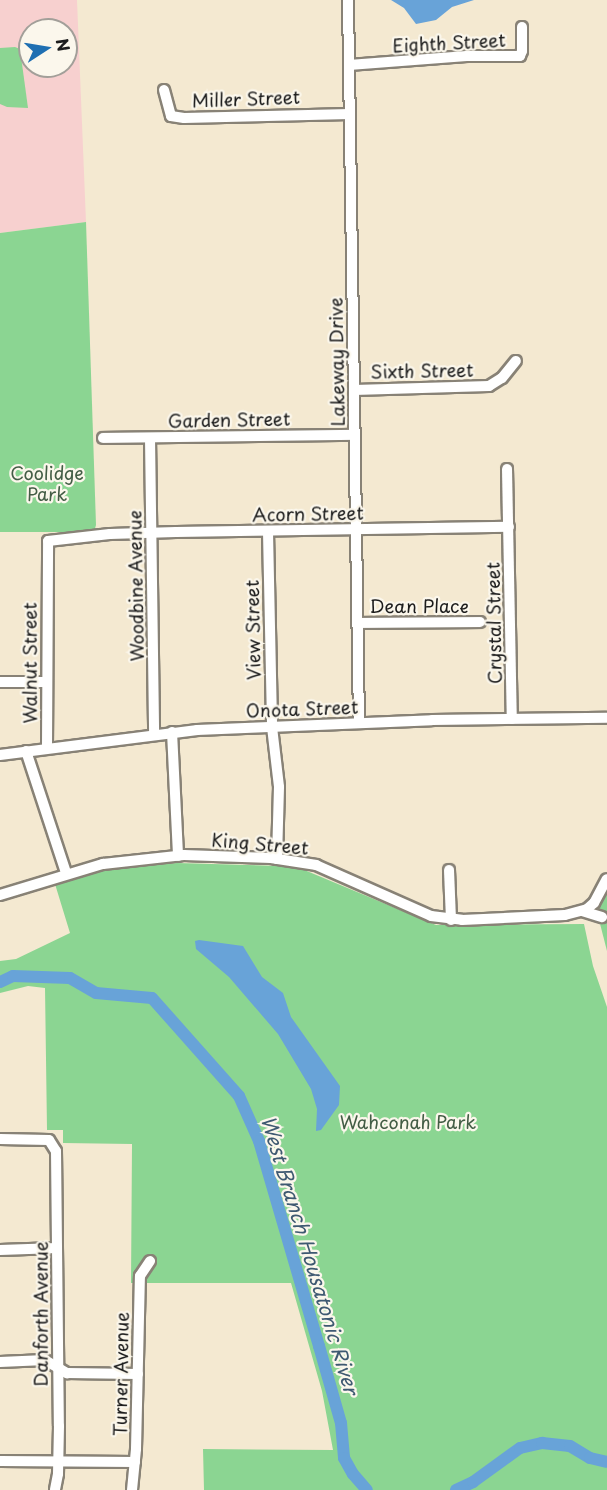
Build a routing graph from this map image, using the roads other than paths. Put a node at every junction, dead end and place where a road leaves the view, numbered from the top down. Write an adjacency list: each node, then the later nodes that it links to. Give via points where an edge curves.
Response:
1 (348, 0): 3 (street, Lakeway Drive)
2 (522, 27): 3 (street, Eighth Street, via 520,56)
3 (349, 65): 5 (street, Lakeway Drive)
4 (164, 90): 5 (street, Miller Street, via 171,116 184,118)
5 (350, 114): 7 (street, Lakeway Drive)
6 (516, 361): 7 (street, Sixth Street, via 489,386)
7 (354, 390): 8 (street, Lakeway Drive)
8 (355, 435): 10 (street, Garden Street); 13 (street, Lakeway Drive)
9 (103, 438): 10 (street, Garden Street)
10 (150, 438): 15 (street, Woodbine Avenue)
11 (507, 469): 12 (street, Crystal Street)
12 (509, 527): 13 (street, Acorn Street); 22 (street, Crystal Street)
13 (357, 529): 14 (street, Acorn Street); 18 (street, Lakeway Drive)
14 (268, 532): 15 (street, Acorn Street); 24 (street, View Street)
15 (152, 533): 16 (street, Acorn Street); 26 (street, Woodbine Avenue)
16 (108, 534): 20 (street, Walnut Street, via 48,541)
17 (480, 622): 18 (street, Dean Place)
18 (358, 623): 23 (street, Lakeway Drive)
19 (0, 682): 20 (street)
20 (47, 682): 27 (street, Walnut Street)
21 (607, 718): 22 (street, Onota Street)
22 (512, 719): 23 (street, Onota Street)
23 (359, 723): 24 (street, Onota Street)
24 (272, 727): 25 (street, Onota Street); 31 (street, View Street, via 279,788)
25 (172, 732): 26 (street, Onota Street); 30 (street)
26 (154, 733): 27 (street, Onota Street)
27 (46, 748): 28 (street, Onota Street)
28 (26, 751): 29 (street, Onota Street); 33 (street)
29 (0, 755)
30 (178, 856): 31 (street, King Street); 33 (street, King Street, via 103,864)
31 (278, 859): 38 (street, King Street, via 316,865 431,916)
32 (449, 870): 38 (street)
33 (66, 873): 35 (street, King Street)
34 (607, 879): 36 (street, via 594,903)
35 (0, 895)
36 (582, 911): 37 (street); 38 (street, King Street)
37 (602, 917)
38 (451, 920)
39 (0, 1140): 40 (street, Danforth Avenue, via 48,1140 56,1151)
40 (57, 1248): 41 (street); 44 (street, Danforth Avenue)
41 (0, 1250)
42 (150, 1261): 45 (street, Turner Avenue, via 140,1276)
43 (0, 1362): 44 (street, via 45,1360)
44 (57, 1365): 45 (street, via 67,1372); 47 (street, Danforth Avenue)
45 (138, 1374): 48 (street, Turner Avenue)
46 (0, 1461): 47 (street)
47 (58, 1461): 48 (street); 49 (street, Danforth Avenue)
48 (135, 1462): 50 (street, Turner Avenue)
49 (55, 1490)
50 (132, 1490)

